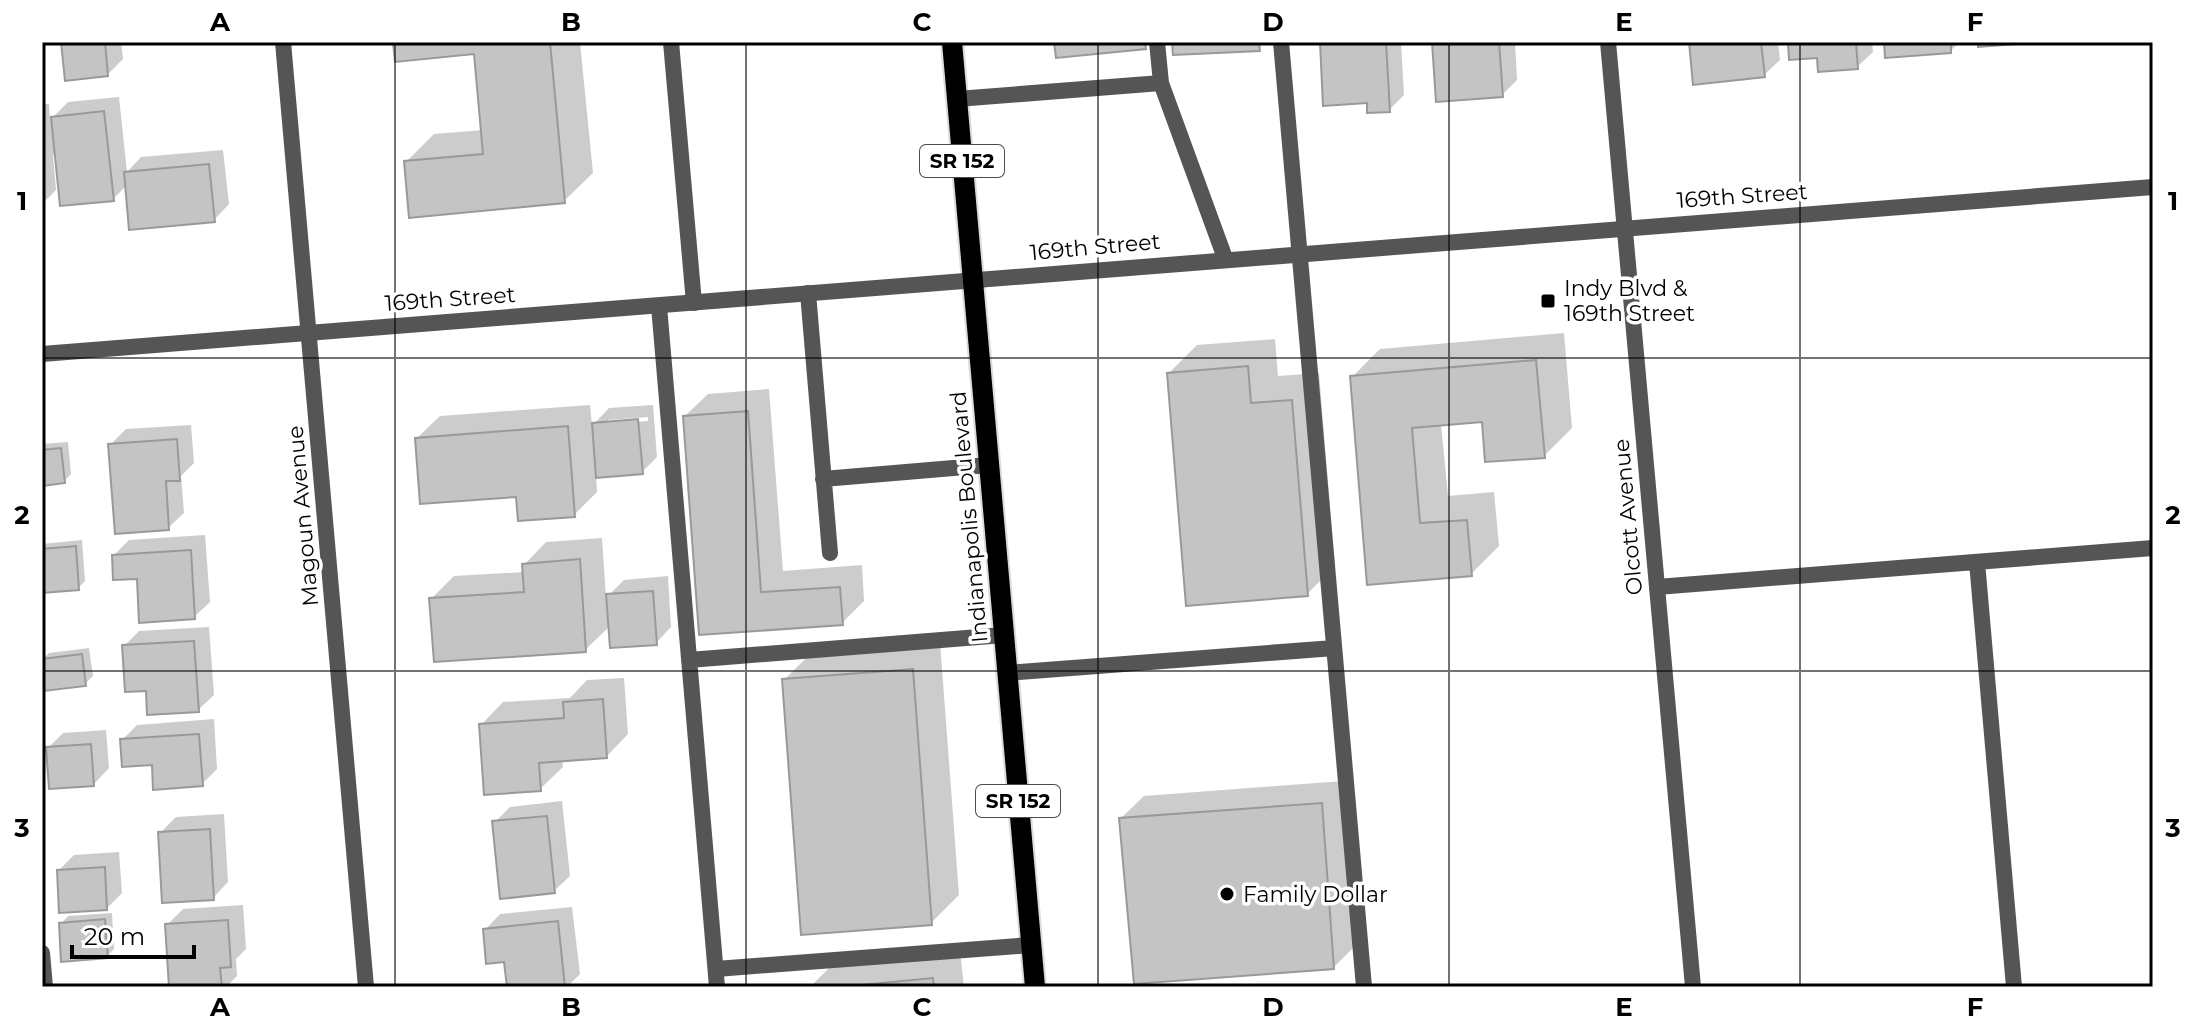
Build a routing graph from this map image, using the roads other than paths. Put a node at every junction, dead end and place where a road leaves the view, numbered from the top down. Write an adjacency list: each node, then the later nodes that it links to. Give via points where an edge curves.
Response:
1 (283, 42): 17 (street, Magoun Avenue)
2 (671, 42): 15 (street)
3 (952, 42): 8 (main road, Indianapolis Boulevard / SR 152)
4 (1157, 42): 7 (street)
5 (1281, 42): 11 (street)
6 (1608, 42): 10 (street, Olcott Avenue)
7 (1161, 83): 8 (street); 12 (street)
8 (957, 99): 13 (main road, Indianapolis Boulevard / SR 152)
9 (2153, 187): 10 (street, 169th Street)
10 (1623, 227): 11 (street, 169th Street); 24 (street, Olcott Avenue)
11 (1298, 253): 12 (street, 169th Street); 26 (street)
12 (1225, 258): 13 (street, 169th Street)
13 (973, 279): 14 (street, 169th Street); 19 (main road, Indianapolis Boulevard / SR 152)
14 (808, 293): 15 (street, 169th Street); 20 (street)
15 (694, 303): 16 (street, 169th Street)
16 (659, 306): 17 (street, 169th Street); 27 (street)
17 (308, 331): 18 (street, 169th Street); 33 (street, Magoun Avenue)
18 (42, 354)
19 (989, 465): 20 (street); 25 (main road, Indianapolis Boulevard / SR 152)
20 (823, 479): 22 (street)
21 (2153, 548): 23 (street)
22 (830, 553)
23 (1977, 562): 24 (street); 38 (street)
24 (1657, 587): 37 (street, Olcott Avenue)
25 (1004, 635): 27 (street); 28 (main road, Indianapolis Boulevard / SR 152)
26 (1334, 648): 28 (street); 36 (street)
27 (689, 660): 31 (street)
28 (1007, 673): 29 (main road, Indianapolis Boulevard / SR 152)
29 (1031, 945): 31 (street); 35 (main road, Indianapolis Boulevard / SR 152)
30 (42, 953): 32 (street)
31 (716, 969): 34 (street)
32 (45, 987)
33 (366, 987)
34 (717, 987)
35 (1035, 987)
36 (1364, 987)
37 (1693, 987)
38 (2014, 987)

